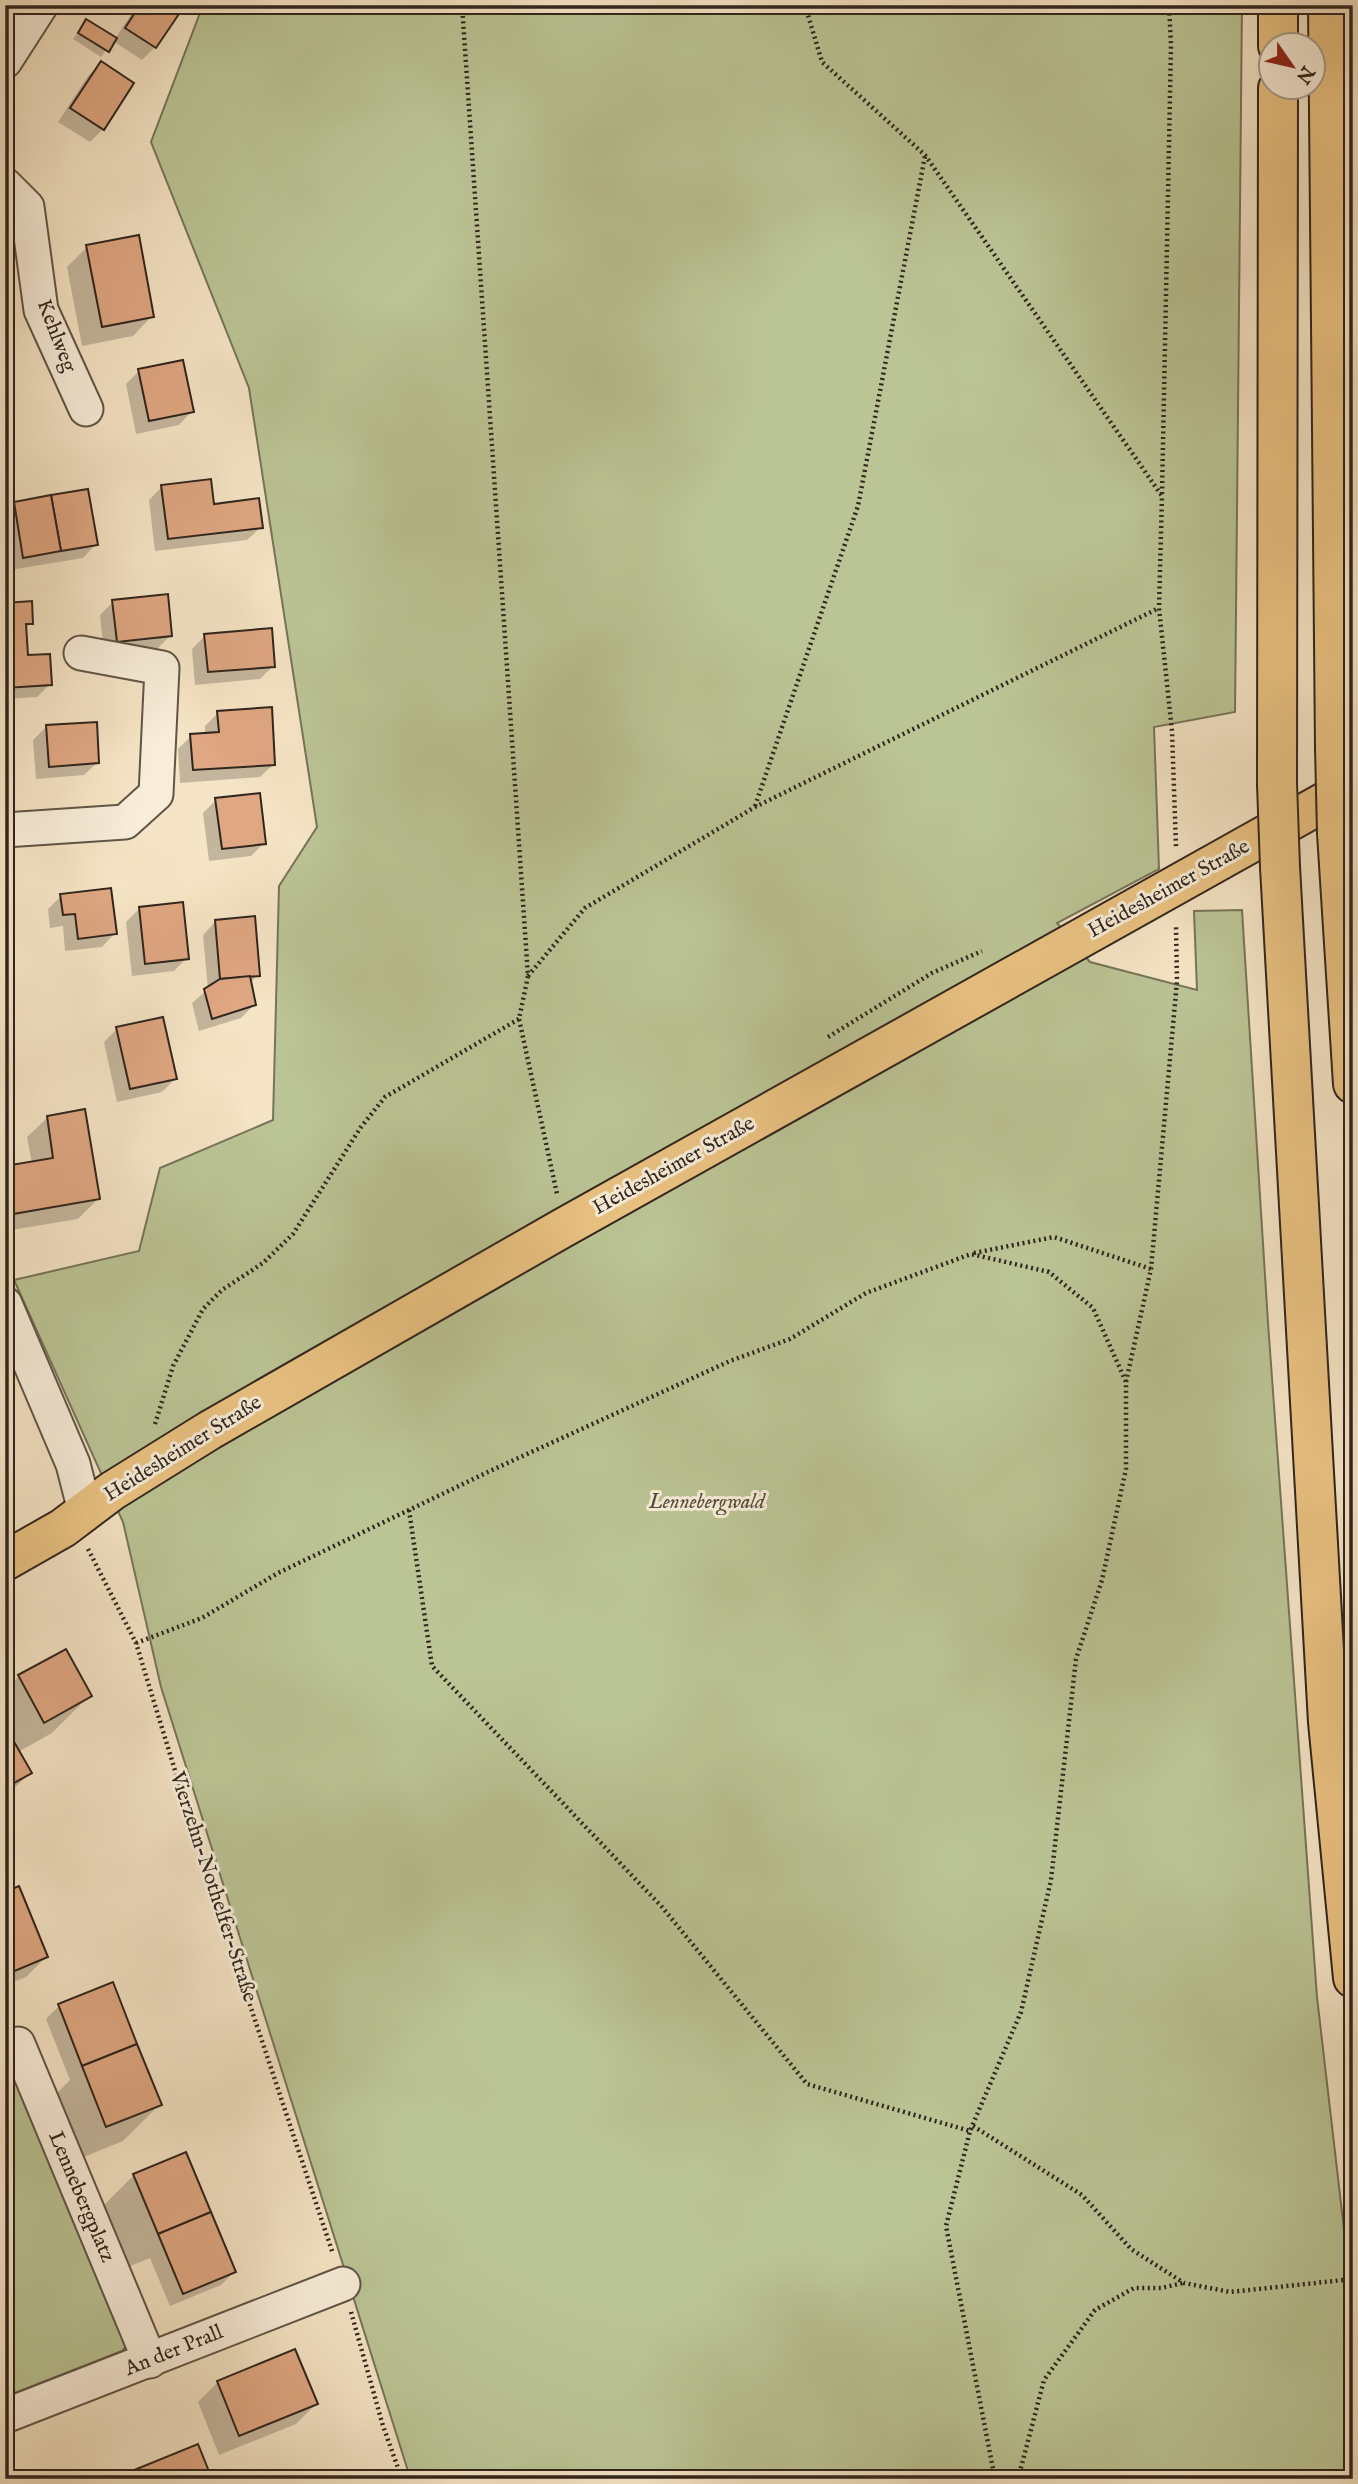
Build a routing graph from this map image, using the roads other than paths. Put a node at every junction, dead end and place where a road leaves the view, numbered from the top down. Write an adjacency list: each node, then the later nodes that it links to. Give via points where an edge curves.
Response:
1 (41, 5): 5 (street)
2 (1278, 5): 4 (main road)
3 (1328, 5): 12 (main road, bridge, via 1335,747)
4 (1278, 32)
5 (5, 61)
6 (1278, 102): 16 (main road, bridge, via 1280,867 1328,1722)
7 (5, 185): 8 (street, Kehlweg, via 27,207 41,310)
8 (86, 409)
9 (82, 653): 11 (street, via 162,668 156,794 125,822)
10 (1353, 786): 14 (main road, Heidesheimer Straße, via 561,1229 176,1450)
11 (5, 830)
12 (1353, 1084)
13 (5, 1304): 14 (street, via 72,1464)
14 (85, 1511): 15 (main road, Heidesheimer Straße)
15 (5, 1561)
16 (1353, 1978)
17 (5, 2046): 19 (street, Lennebergplatz, via 18,2044)
18 (343, 2284): 19 (street, An der Prall)
19 (150, 2361): 20 (street, An der Prall)
20 (5, 2416)

